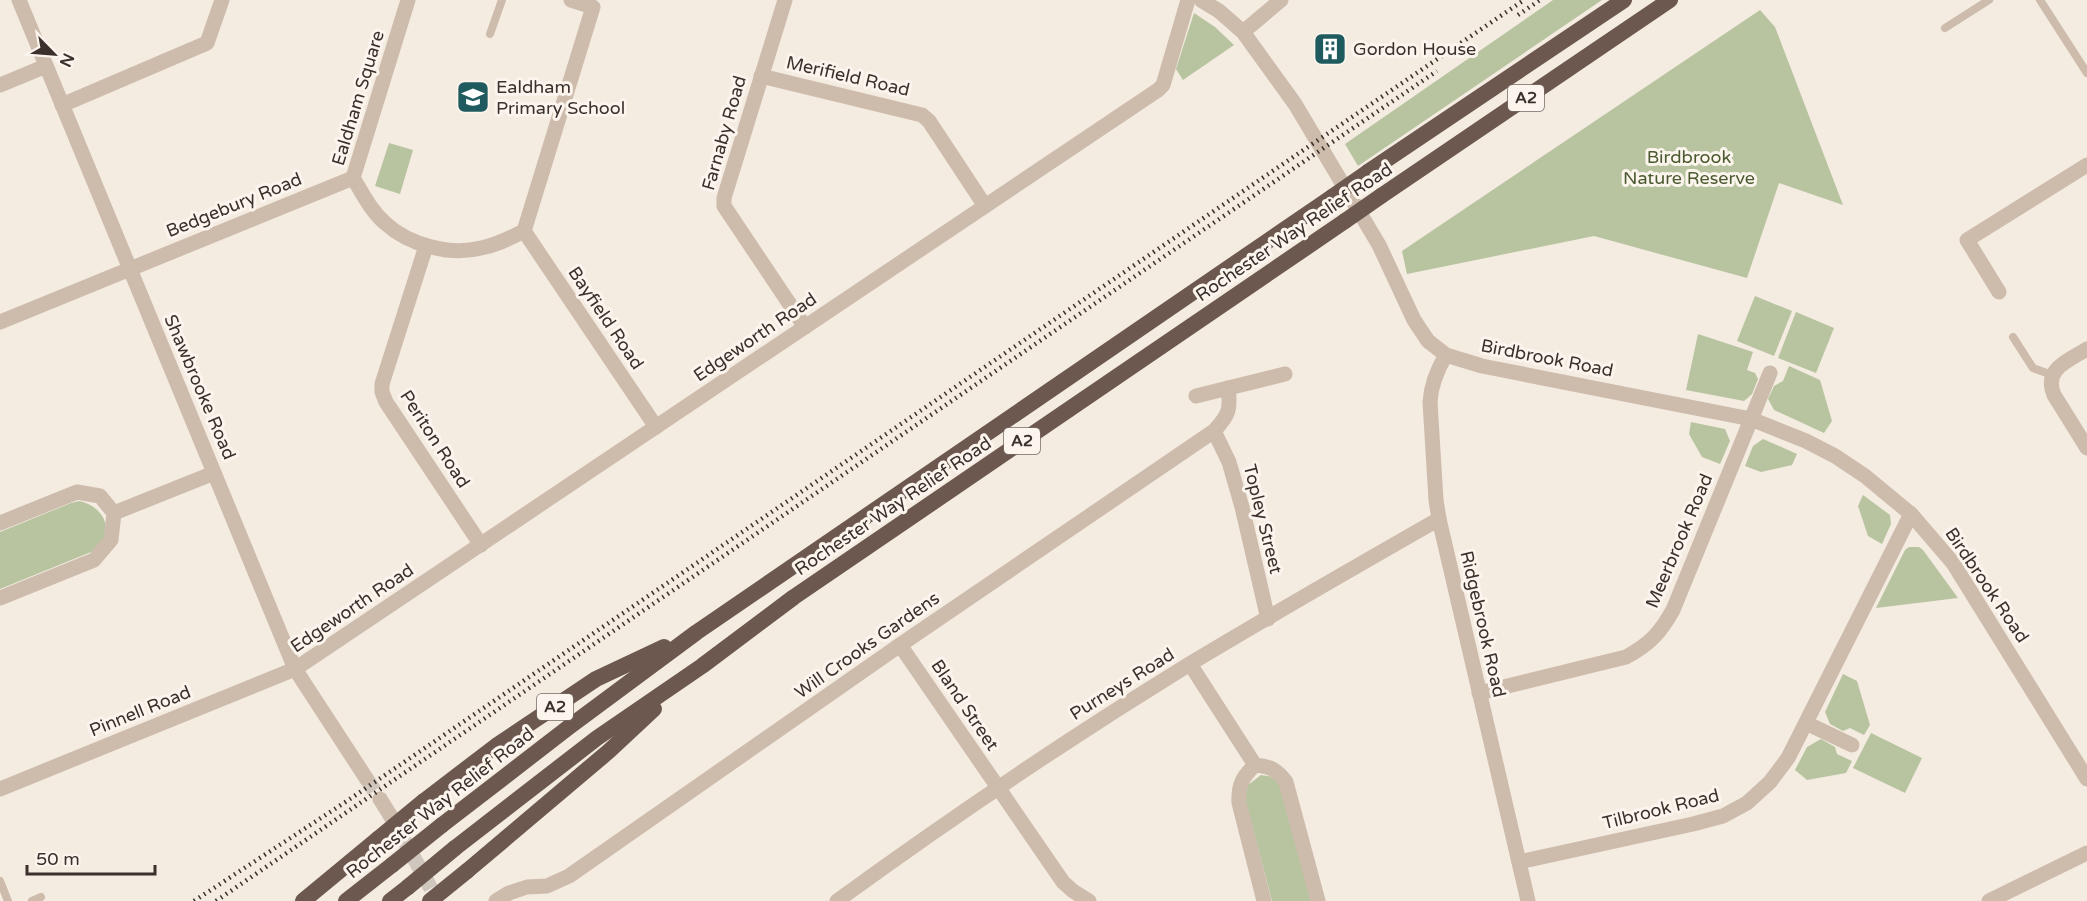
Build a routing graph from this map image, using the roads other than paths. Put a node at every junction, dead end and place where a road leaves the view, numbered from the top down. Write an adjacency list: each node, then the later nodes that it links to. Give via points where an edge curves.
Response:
1 (19, 0): 17 (street, Shawbrooke Road)
2 (222, 0): 21 (street, via 207,43)
3 (408, 0): 23 (street, Ealdham Square)
4 (502, 0): 16 (lane)
5 (571, 0): 25 (street, via 593,7)
6 (784, 0): 19 (street, Farnaby Road)
7 (1188, 0): 24 (street, Edgeworth Road, via 1163,85)
8 (1201, 0): 15 (street, Birdbrook Road)
9 (1281, 0): 15 (street)
10 (1624, 0): 51 (highway, Rochester Way Relief Road / A2, bridge)
11 (1670, 0): 54 (highway, Rochester Way Relief Road / A2, bridge, via 804,590)
12 (1989, 0): 14 (lane)
13 (2040, 0): 18 (lane)
14 (1945, 28)
15 (1243, 32): 33 (street, Birdbrook Road, via 1295,104 1387,262 1414,320 1428,341)
16 (490, 34)
17 (46, 66): 20 (street); 21 (street, Shawbrooke Road)
18 (2087, 73)
19 (761, 76): 24 (street, Merifield Road, via 922,115); 30 (street, Farnaby Road, via 724,206)
20 (0, 85)
21 (62, 105): 27 (street, Shawbrooke Road)
22 (2087, 165): 28 (street, via 1967,240)
23 (353, 178): 26 (street, Ealdham Square, via 386,224); 27 (street, Bedgebury Road)
24 (985, 206): 30 (street, Edgeworth Road)
25 (524, 231): 26 (street, Ealdham Square, via 479,249); 40 (street, Bayfield Road)
26 (426, 246): 48 (street, Periton Road, via 382,392)
27 (129, 269): 29 (street, Bedgebury Road); 43 (street, Shawbrooke Road)
28 (1999, 292)
29 (0, 322)
30 (805, 327): 40 (street, Edgeworth Road)
31 (2013, 337): 36 (lane, via 2033,368)
32 (2087, 349): 36 (street, via 2058,366)
33 (1446, 354): 39 (street, Birdbrook Road, via 1482,366); 46 (street, Ridgebrook Road, via 1435,376 1430,402)
34 (1770, 373): 39 (street)
35 (1285, 375): 37 (street)
36 (2052, 375): 42 (street, via 2050,386 2054,395)
37 (1228, 388): 38 (street); 41 (street, Will Crooks Gardens, via 1226,418)
38 (1196, 396)
39 (1751, 419): 45 (street, Birdbrook Road, via 1835,456); 56 (street, Meerbrook Road, via 1661,632 1626,657)
40 (656, 427): 48 (street, Edgeworth Road)
41 (1214, 431): 50 (street, Topley Street, via 1229,462 1242,507); 52 (street, Will Crooks Gardens)
42 (2087, 448)
43 (214, 473): 44 (street); 55 (street, Shawbrooke Road)
44 (114, 513): 47 (street, via 100,496 77,492); 49 (street, via 111,540 94,560)
45 (1911, 514): 57 (street, Tilbrook Road); 61 (street, Birdbrook Road, via 1971,590)
46 (1439, 519): 50 (street, Purneys Road); 56 (street, Ridgebrook Road)
47 (0, 524)
48 (481, 545): 55 (street, Edgeworth Road)
49 (0, 598)
50 (1268, 619): 53 (street, Purneys Road)
51 (697, 632): 72 (highway, A2, bridge, via 596,679 496,746); 73 (highway, Rochester Way Relief Road / A2, bridge)
52 (900, 645): 62 (street, Bland Street); 76 (street, Will Crooks Gardens, via 569,876 547,886 509,893)
53 (1190, 664): 59 (street); 62 (street, Purneys Road)
54 (702, 666): 74 (highway, Rochester Way Relief Road / A2, bridge, via 597,738); 75 (highway, A2, bridge, via 609,751)
55 (295, 669): 60 (street, Shawbrooke Road); 63 (street, Pinnell Road)
56 (1479, 693): 67 (street, Ridgebrook Road)
57 (1806, 723): 58 (street); 67 (street, Tilbrook Road, via 1770,782 1747,803 1724,816)
58 (1852, 745)
59 (1255, 765): 79 (street, via 1238,789); 80 (street, via 1277,771 1286,782)
60 (366, 778)
61 (2087, 779)
62 (998, 788): 77 (street, Purneys Road); 78 (street, Bland Street, via 1064,882)
63 (0, 789)
64 (380, 799): 65 (street)
65 (390, 815)
66 (2087, 853): 82 (street)
67 (1519, 862): 81 (street, Ridgebrook Road)
68 (0, 881): 70 (lane)
69 (40, 897): 71 (lane)
70 (8, 901)
71 (32, 901)
72 (303, 901)
73 (346, 901)
74 (390, 901)
75 (430, 901)
76 (496, 901)
77 (837, 901)
78 (1089, 901)
79 (1264, 901)
80 (1318, 901)
81 (1528, 901)
82 (1989, 901)

